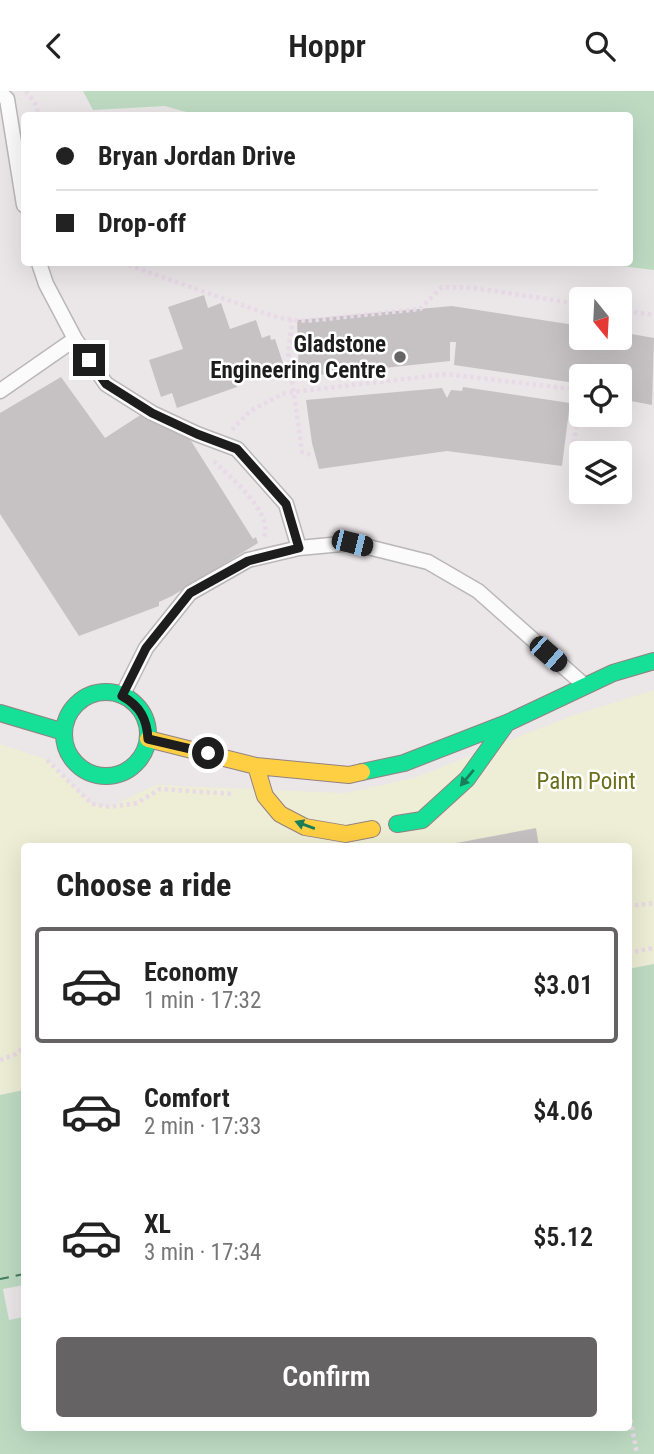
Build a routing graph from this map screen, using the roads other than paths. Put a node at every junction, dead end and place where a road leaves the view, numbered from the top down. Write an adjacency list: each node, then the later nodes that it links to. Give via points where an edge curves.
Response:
1 (0, 93): 2 (lane, via 7,99)
2 (21, 186)
3 (40, 266): 4 (lane)
4 (75, 339): 5 (lane); 6 (lane, via 106,384 152,413 237,449 286,504)
5 (0, 391)
6 (299, 548): 8 (lane, via 352,543 428,562 478,591); 9 (lane, via 248,561 190,593 146,648)
7 (654, 661): 8 (main road)
8 (586, 686): 11 (main road)
9 (122, 696): 12 (main road, via 107,693 84,699 68,717); 13 (main road, via 142,713)
10 (0, 713): 12 (main road)
11 (507, 723): 14 (main road, via 404,763 349,775); 15 (main road, one-way to 15, via 467,779 422,820)
12 (64, 732): 13 (main road, via 72,758 94,775 122,773 135,765)
13 (148, 739): 14 (main road)
14 (256, 766): 16 (main road, one-way to 14, via 346,834 305,827 280,814 265,796)
15 (397, 824)
16 (372, 829)

